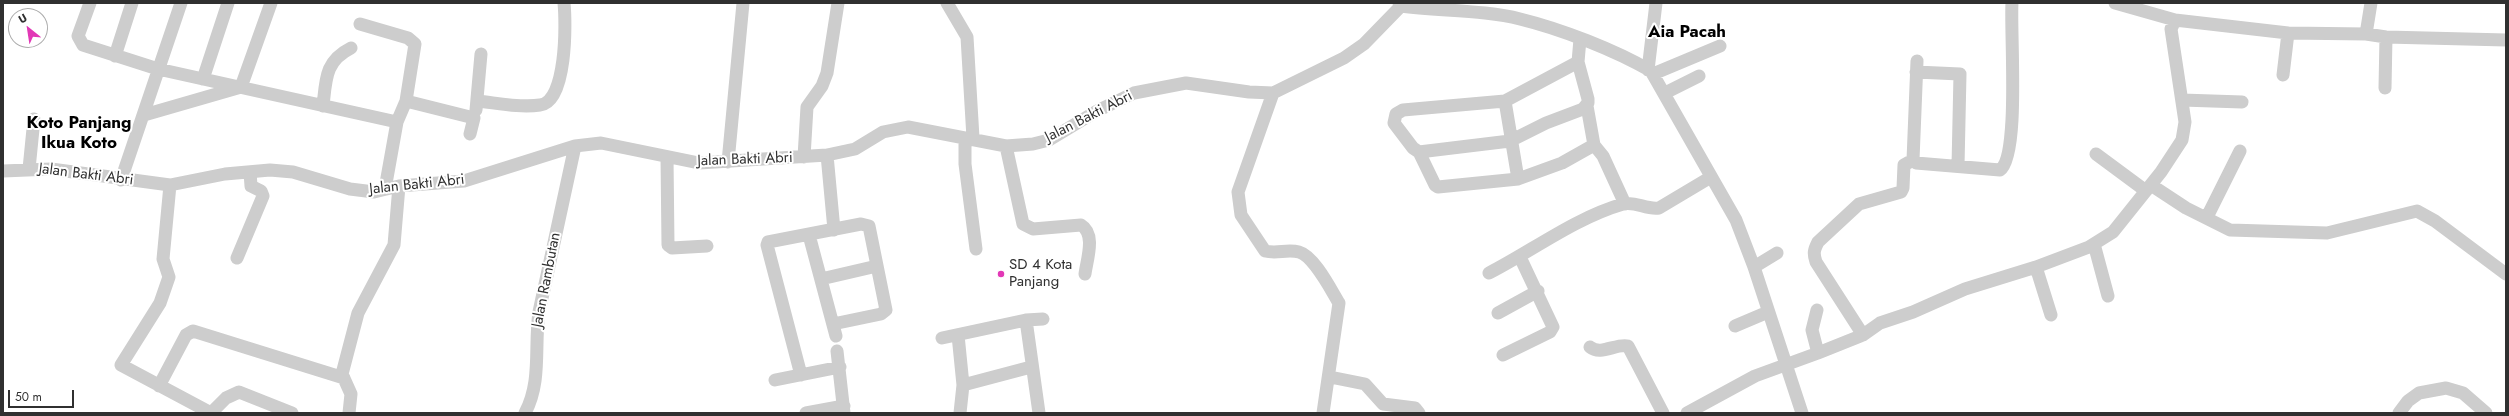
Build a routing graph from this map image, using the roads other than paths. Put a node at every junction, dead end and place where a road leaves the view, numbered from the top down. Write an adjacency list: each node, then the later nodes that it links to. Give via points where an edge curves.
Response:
1 (90, 3): 25 (street, via 78,36 79,41 83,45)
2 (132, 3): 25 (street)
3 (181, 3): 27 (street)
4 (228, 3): 31 (street)
5 (271, 3): 32 (street)
6 (564, 3): 37 (street, via 566,25 560,78 552,98 541,105)
7 (743, 3): 60 (street)
8 (838, 3): 58 (street, via 827,73 822,86 807,107)
9 (947, 3): 48 (street, via 967,37)
10 (1656, 3): 28 (street)
11 (2012, 3): 61 (street, via 2014,100 2007,162 2004,168 1995,171)
12 (2115, 3): 15 (street)
13 (2371, 3): 18 (street)
14 (1400, 5): 21 (street, via 1520,19); 34 (street, via 1364,44 1344,58)
15 (2175, 20): 17 (street); 36 (street, via 2171,29)
16 (360, 24): 39 (street, via 413,40 416,50)
17 (2288, 33): 18 (street); 29 (street)
18 (2366, 34): 20 (street)
19 (2506, 37): 20 (street)
20 (2386, 38): 33 (street)
21 (1580, 39): 26 (street); 28 (street, via 1636,62)
22 (1720, 46): 28 (street)
23 (352, 48): 41 (street, via 339,54 331,63 325,84)
24 (481, 54): 37 (street)
25 (115, 56): 27 (street)
26 (1578, 62): 38 (street); 42 (street, via 1588,99)
27 (158, 69): 31 (street); 43 (street)
28 (1650, 72): 35 (street)
29 (2283, 75)
30 (1699, 76): 35 (street)
31 (202, 79): 32 (street)
32 (242, 86): 41 (street); 43 (street)
33 (2385, 88)
34 (1273, 93): 52 (street, Jalan Bakti Abri, via 1186,83 1169,85 1119,99 1049,140); 109 (street, via 1238,192 1241,215 1265,251 1274,254 1300,252 1311,260 1339,303)
35 (1665, 93): 65 (street)
36 (2182, 100): 40 (street); 70 (street, via 2185,122 2182,140)
37 (478, 101): 44 (street)
38 (1505, 101): 49 (street); 54 (street, via 1402,110 1396,114 1394,123)
39 (406, 102): 44 (street); 46 (street)
40 (2242, 102)
41 (323, 106): 46 (street)
42 (1587, 106): 49 (street); 50 (street)
43 (144, 115): 67 (street)
44 (474, 118): 47 (street)
45 (34, 119): 62 (street)
46 (397, 122): 71 (street)
47 (470, 134)
48 (969, 138): 52 (street, Jalan Bakti Abri); 56 (street, Jalan Bakti Abri, via 920,128 897,128 883,132 855,149); 78 (street, via 965,164)
49 (1510, 141): 54 (street); 66 (street)
50 (1594, 145): 66 (street, via 1562,163); 72 (street, via 1603,156)
51 (575, 146): 57 (street, Jalan Bakti Abri, via 601,143); 69 (street, Jalan Bakti Abri, via 464,181); 118 (street, Jalan Rambutan, via 539,312 536,333 537,378 533,396)
52 (1006, 146): 86 (street, via 1023,224 1033,229 1081,225 1086,228 1090,238)
53 (2240, 151): 73 (street)
54 (1419, 152): 66 (street, via 1438,187)
55 (2096, 154): 70 (street)
56 (827, 155): 58 (street, Jalan Bakti Abri); 74 (street)
57 (667, 157): 60 (street, Jalan Bakti Abri, via 698,163); 77 (street, via 668,246)
58 (804, 157): 60 (street, Jalan Bakti Abri)
59 (1913, 160): 61 (street, via 1916,163); 61 (street, via 1916,66 1960,74); 99 (street, via 1904,165 1903,188 1900,192 1859,204 1818,242 1814,249 1816,262)
60 (728, 162)
61 (1958, 166)
62 (29, 169): 63 (street, Jalan Bakti Abri); 67 (street, Jalan Bakti Abri, via 80,172)
63 (3, 171)
64 (250, 172): 68 (street, Jalan Bakti Abri, via 225,174); 71 (street, Jalan Bakti Abri, via 293,172 364,192); 81 (street, via 251,186 260,191 262,196)
65 (1711, 177): 72 (street, via 1659,208); 83 (street, via 1736,220)
66 (1518, 179)
67 (122, 180): 68 (street, Jalan Bakti Abri)
68 (170, 185): 113 (street, via 163,260 169,277 160,303 121,365)
69 (399, 186): 71 (street, Jalan Bakti Abri); 110 (street, via 394,245 358,313 342,374)
70 (2149, 188): 73 (street); 76 (street, via 2113,232)
71 (385, 189)
72 (1625, 204): 80 (street, via 1568,229)
73 (2206, 218): 87 (street, via 2230,230 2311,234 2341,230 2417,212 2431,218)
74 (834, 230): 75 (street); 82 (street, via 861,224 870,226)
75 (809, 235): 88 (street); 108 (street, via 768,242 767,245)
76 (2094, 244): 84 (street); 90 (street)
77 (707, 246)
78 (976, 249)
79 (1778, 253): 83 (street)
80 (1520, 257): 85 (street); 89 (street)
81 (237, 258)
82 (877, 266): 88 (street); 88 (street, via 886,310 835,330)
83 (1754, 267): 92 (street)
84 (2036, 267): 94 (street); 99 (street, via 1965,289 1913,312 1880,323)
85 (1489, 273)
86 (1085, 274)
87 (2506, 274)
88 (821, 280)
89 (1538, 291): 93 (street); 104 (street, via 1553,322 1552,330)
90 (2108, 296)
91 (1817, 310): 103 (street, via 1812,330)
92 (1768, 312): 97 (street); 105 (street)
93 (1498, 313)
94 (2051, 315)
95 (1043, 319): 96 (street)
96 (1026, 320): 98 (street); 107 (street)
97 (1735, 326)
98 (958, 335): 100 (street); 112 (street)
99 (1862, 335): 103 (street)
100 (942, 338)
101 (1590, 347): 124 (street, via 1597,350 1620,345 1628,346)
102 (837, 351): 106 (street)
103 (1818, 353): 105 (street)
104 (1503, 355)
105 (1786, 364): 125 (street, via 1755,376); 126 (street)
106 (840, 367): 108 (street); 114 (street)
107 (1031, 367): 112 (street); 121 (street)
108 (801, 375): 111 (street)
109 (1330, 377): 122 (street); 123 (street, via 1365,384 1383,404 1415,408)
110 (344, 378): 113 (street, via 193,331 186,335); 117 (street, via 352,394)
111 (775, 380)
112 (963, 385): 120 (street)
113 (159, 386): 115 (street)
114 (844, 409): 119 (street)
115 (211, 413): 116 (street, via 226,398 239,392)
116 (292, 413)
117 (349, 413)
118 (525, 413)
119 (806, 413)
120 (960, 413)
121 (1039, 413)
122 (1323, 413)
123 (1419, 413)
124 (1662, 413)
125 (1687, 413)
126 (1802, 413)
127 (2399, 413): 128 (street, via 2408,401 2419,393 2446,388 2463,393)
128 (2486, 413)

